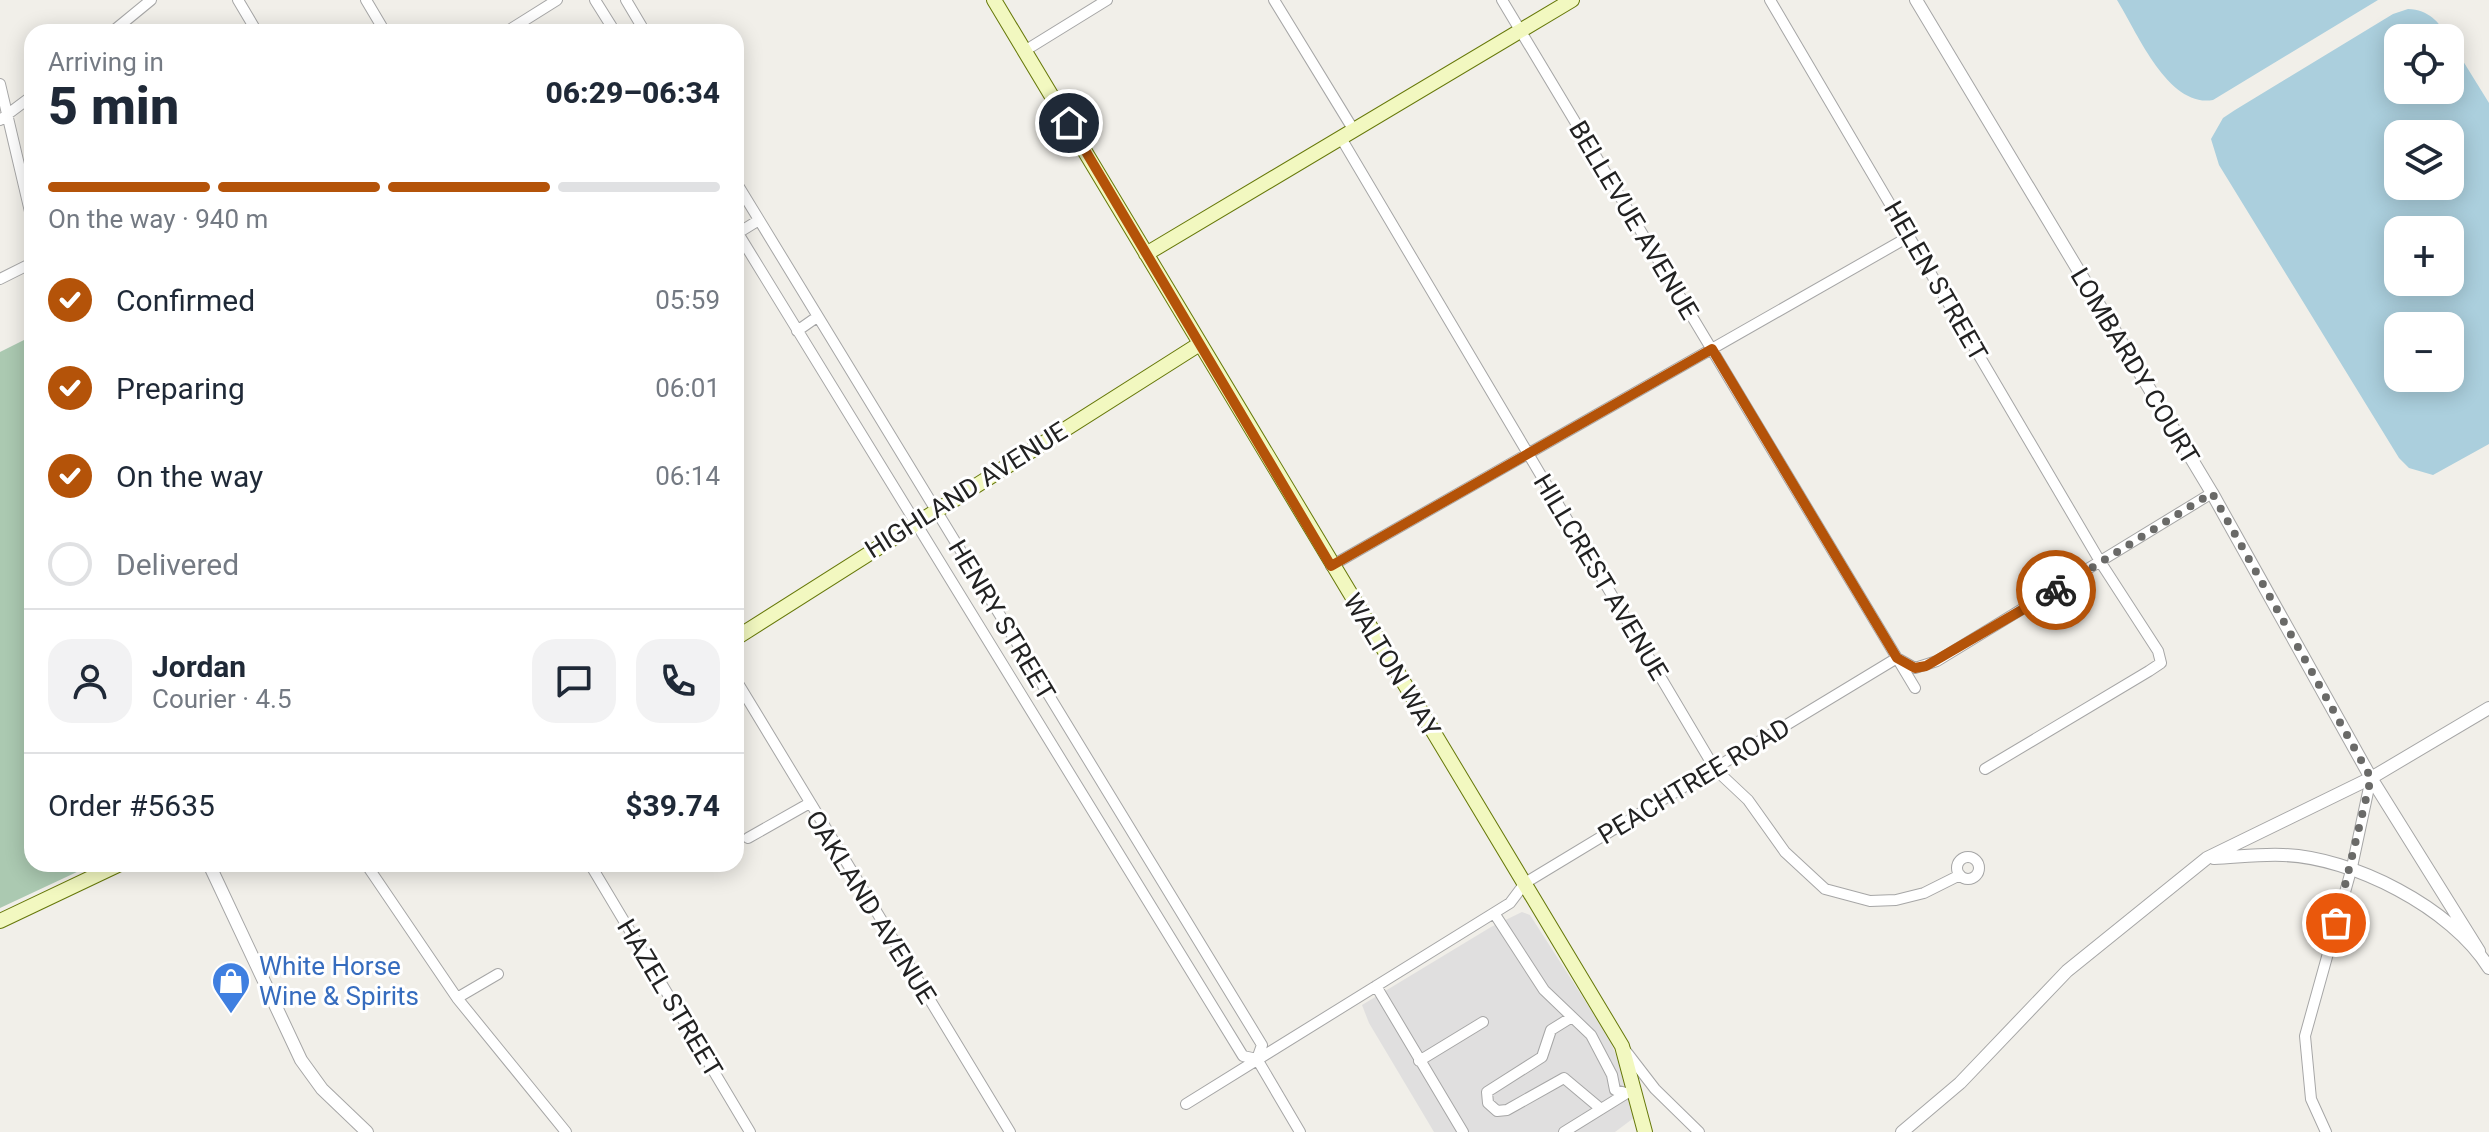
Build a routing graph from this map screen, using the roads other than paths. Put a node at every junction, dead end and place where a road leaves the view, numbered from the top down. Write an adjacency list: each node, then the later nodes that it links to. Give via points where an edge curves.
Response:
1 (151, 0): 14 (street)
2 (238, 0): 15 (street)
3 (366, 0): 16 (street)
4 (557, 0): 17 (street)
5 (595, 0): 18 (street)
6 (626, 0): 19 (street)
7 (994, 0): 21 (main road, WALTON WAY)
8 (1107, 0): 21 (street)
9 (1274, 0): 25 (street, HILLCREST AVENUE)
10 (1502, 0): 20 (street, BELLEVUE AVENUE)
11 (1572, 0): 20 (main road)
12 (1770, 0): 30 (street, HELEN STREET)
13 (1916, 0): 40 (street, LOMBARDY COURT)
14 (122, 24)
15 (252, 24)
16 (380, 24)
17 (519, 24)
18 (610, 24)
19 (640, 24)
20 (1521, 32): 25 (main road); 38 (street, BELLEVUE AVENUE)
21 (1026, 50): 32 (main road, WALTON WAY)
22 (0, 84): 24 (street)
23 (24, 102): 24 (street)
24 (4, 118): 26 (street)
25 (1347, 134): 32 (main road); 39 (street, HILLCREST AVENUE)
26 (24, 191)
27 (744, 195): 28 (street, HENRY STREET)
28 (759, 220): 29 (street, HENRY STREET); 35 (street, HENRY STREET)
29 (744, 228)
30 (1910, 236): 38 (street); 43 (street, HELEN STREET)
31 (744, 244): 36 (street, HENRY STREET)
32 (1146, 254): 37 (main road, WALTON WAY)
33 (24, 267): 34 (street)
34 (0, 279)
35 (817, 317): 36 (street); 41 (street, HENRY STREET)
36 (797, 331): 42 (street, HENRY STREET)
37 (1198, 345): 41 (main road, HIGHLAND AVENUE); 44 (main road, WALTON WAY)
38 (1712, 349): 39 (street); 46 (street, BELLEVUE AVENUE)
39 (1528, 454): 44 (street); 52 (street, HILLCREST AVENUE)
40 (2212, 493): 43 (street); 54 (street, LOMBARDY COURT)
41 (934, 510): 42 (main road, HIGHLAND AVENUE); 50 (street, HENRY STREET)
42 (915, 522): 45 (main road, HIGHLAND AVENUE); 51 (street, HENRY STREET)
43 (2101, 563): 46 (street, via 1937,661 1915,668); 53 (street, HELEN STREET, via 2161,663)
44 (1331, 566): 64 (main road, WALTON WAY)
45 (744, 633)
46 (1897, 658): 47 (street, BELLEVUE AVENUE); 52 (street, PEACHTREE ROAD)
47 (1915, 688)
48 (744, 694): 55 (street, OAKLAND AVENUE)
49 (2489, 708): 54 (street)
50 (1061, 718): 51 (street, HENRY STREET); 67 (street, HENRY STREET)
51 (1044, 729): 68 (street, HENRY STREET)
52 (1715, 769): 63 (street, HILLCREST AVENUE, via 1748,800 1785,852 1825,889 1870,901 1896,900); 64 (street, PEACHTREE ROAD)
53 (1985, 769)
54 (2371, 778): 57 (street); 58 (street); 69 (street, LOMBARDY COURT)
55 (808, 804): 56 (street); 85 (street, OAKLAND AVENUE)
56 (748, 838)
57 (2207, 858): 58 (street, via 2285,855); 91 (street, via 2067,971 1960,1083)
58 (2352, 867): 69 (street, via 2430,908); 92 (street, via 2305,1036 2311,1099)
59 (103, 872): 66 (main road)
60 (213, 872): 82 (street, via 301,1060 322,1089)
61 (371, 872): 73 (street)
62 (595, 872): 84 (street, HAZEL STREET)
63 (1960, 875)
64 (1525, 883): 65 (street, PEACHTREE ROAD); 76 (main road, WALTON WAY)
65 (1494, 913): 72 (street, PEACHTREE ROAD); 74 (street, via 1544,990)
66 (0, 921)
67 (1190, 928): 68 (street); 77 (street, HENRY STREET, via 1262,1045)
68 (1172, 938): 77 (street, HENRY STREET, via 1243,1056)
69 (2479, 951): 70 (street, LOMBARDY COURT)
70 (2489, 968)
71 (498, 974): 73 (street)
72 (1376, 986): 77 (street, PEACHTREE ROAD); 78 (street)
73 (457, 998): 83 (street)
74 (1572, 1017): 79 (street, via 1591,1035 1615,1090); 81 (street, via 1551,1030 1542,1057 1487,1092 1488,1103 1497,1111 1507,1110 1564,1078)
75 (1483, 1022): 78 (street)
76 (1622, 1046): 79 (main road, WALTON WAY); 90 (street, via 1655,1089)
77 (1257, 1059): 80 (street, PEACHTREE ROAD); 86 (street, HENRY STREET)
78 (1419, 1061): 87 (street)
79 (1631, 1091): 81 (street); 89 (main road, WALTON WAY)
80 (1186, 1104)
81 (1601, 1109): 88 (street)
82 (367, 1132)
83 (566, 1132)
84 (750, 1132)
85 (1010, 1132)
86 (1300, 1132)
87 (1463, 1132)
88 (1564, 1132)
89 (1645, 1132)
90 (1699, 1132)
91 (1902, 1132)
92 (2326, 1132)

